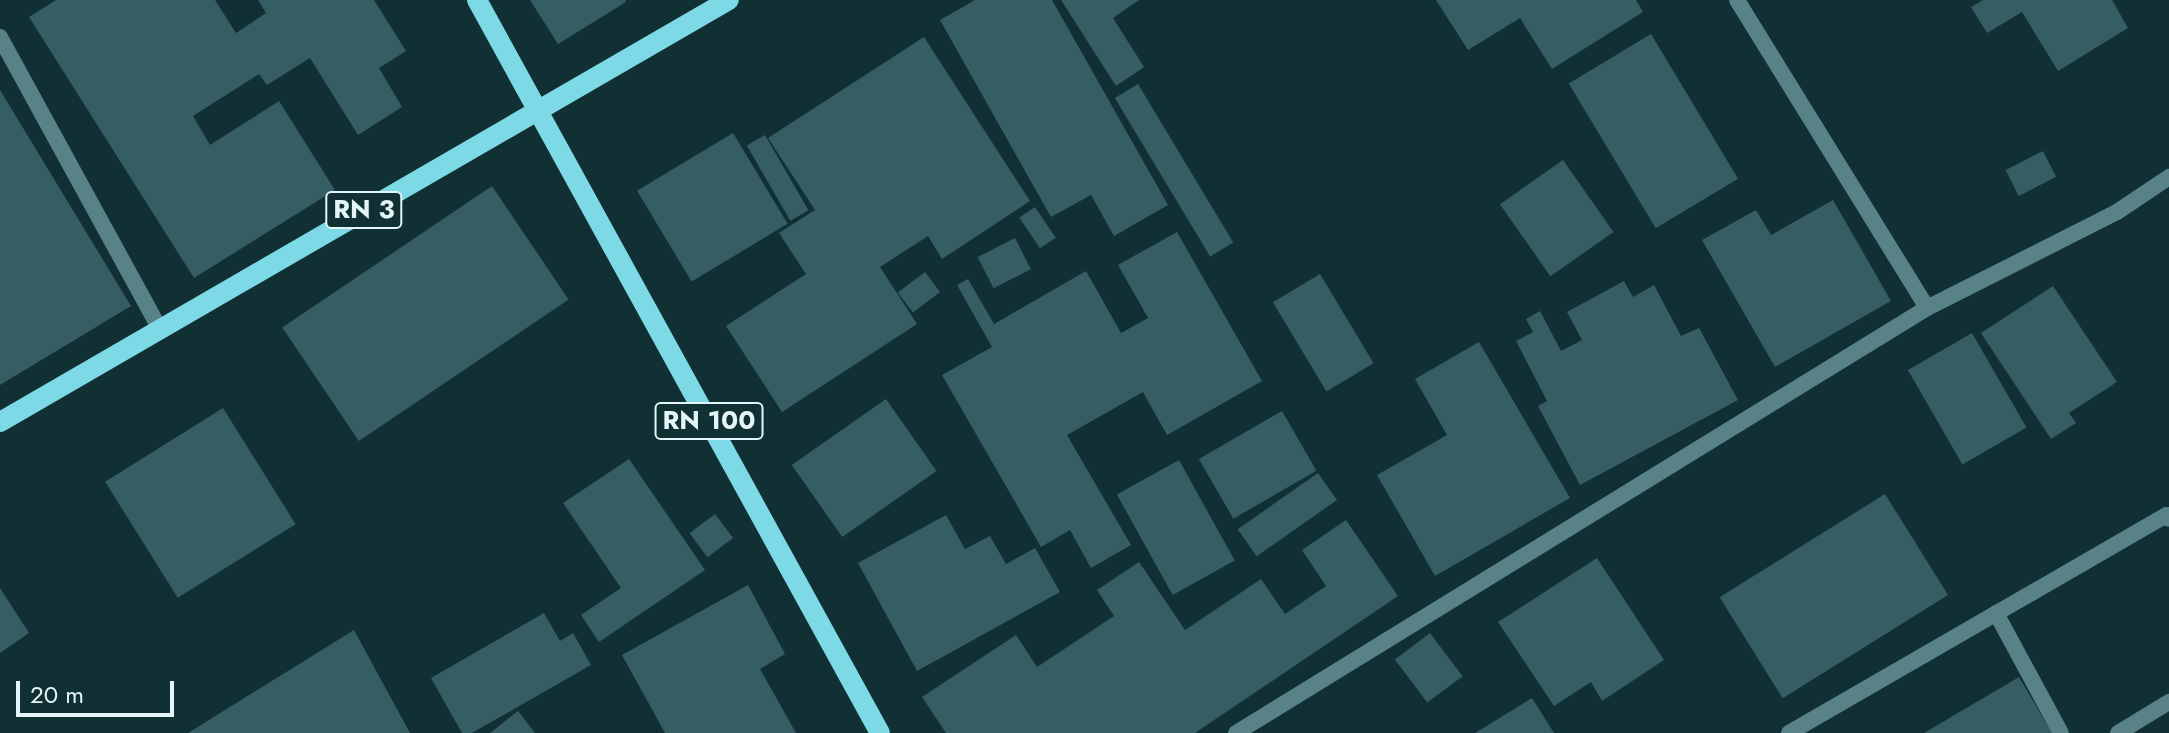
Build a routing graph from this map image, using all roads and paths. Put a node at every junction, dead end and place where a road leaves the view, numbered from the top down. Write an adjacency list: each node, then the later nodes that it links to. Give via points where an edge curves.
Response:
1 (477, 0): 5 (main road, RN 100)
2 (729, 0): 5 (main road, RN 3)
3 (1737, 0): 7 (street)
4 (0, 37): 8 (street)
5 (539, 109): 8 (main road, RN 3); 13 (main road, RN 100)
6 (2169, 177): 7 (street, via 2117,212)
7 (1927, 308): 14 (street)
8 (160, 329): 9 (main road, RN 3)
9 (0, 422)
10 (2168, 516): 11 (street)
11 (1996, 613): 15 (street); 16 (street)
12 (2169, 702): 17 (street)
13 (880, 733)
14 (1236, 733)
15 (1789, 733)
16 (2061, 733)
17 (2118, 733)

